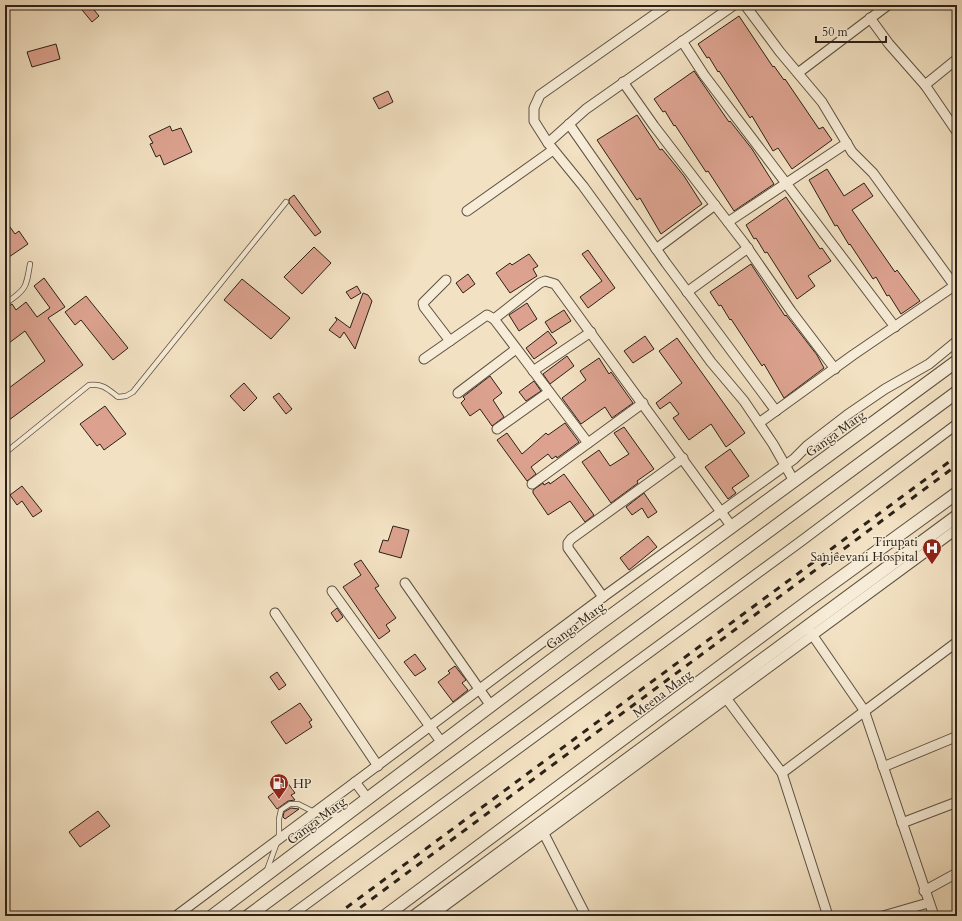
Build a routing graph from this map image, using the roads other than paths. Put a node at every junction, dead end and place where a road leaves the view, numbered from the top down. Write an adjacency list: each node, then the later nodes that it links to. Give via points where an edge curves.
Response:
1 (668, 5): 14 (street, via 540,95 534,108 534,121)
2 (734, 5): 6 (street)
3 (745, 5): 8 (street)
4 (888, 5): 5 (street)
5 (870, 18): 8 (street); 10 (street)
6 (682, 42): 9 (street); 15 (street, via 704,75)
7 (957, 58): 10 (street)
8 (798, 73): 13 (street, via 822,102)
9 (623, 82): 11 (street); 17 (street)
10 (925, 85): 12 (street)
11 (569, 124): 14 (street); 21 (street)
12 (957, 132)
13 (847, 143): 15 (street); 24 (street, via 852,152 873,173)
14 (550, 147): 18 (street); 42 (street, via 583,186 711,362)
15 (787, 183): 19 (street); 28 (street)
16 (286, 202): 46 (lane, via 132,392 118,397 105,386 89,385)
17 (715, 205): 19 (street); 21 (street)
18 (467, 211)
19 (728, 222): 20 (street)
20 (748, 248): 25 (street); 35 (street)
21 (656, 249): 25 (street)
22 (30, 264): 26 (lane, via 24,290)
23 (446, 280): 30 (street, via 423,303)
24 (956, 284): 28 (street)
25 (687, 292): 41 (street)
26 (5, 304)
27 (494, 318): 29 (street, via 540,283 551,282); 30 (street, via 487,315); 32 (street)
28 (895, 327): 35 (street)
29 (591, 332): 36 (street); 40 (street)
30 (450, 341): 33 (street)
31 (957, 341): 48 (street, via 929,364 847,414)
32 (516, 349): 36 (street); 39 (street)
33 (424, 359)
34 (957, 360): 49 (street, Ganga Marg)
35 (835, 368): 41 (street)
36 (533, 371): 37 (street)
37 (549, 392): 44 (street); 45 (street)
38 (957, 392): 88 (street)
39 (458, 393)
40 (642, 403): 45 (street); 47 (street)
41 (776, 411): 42 (street)
42 (759, 423): 48 (street)
43 (957, 424): 89 (street)
44 (497, 429)
45 (588, 443): 50 (street)
46 (5, 452)
47 (683, 458): 52 (street); 58 (street, via 568,543 568,548)
48 (785, 465): 49 (street); 52 (street)
49 (794, 481): 54 (street, Ganga Marg)
50 (532, 484)
51 (957, 493): 59 (street, Meena Marg)
52 (722, 513): 54 (street); 58 (street)
53 (957, 516): 61 (street)
54 (732, 527): 66 (street, Ganga Marg)
55 (957, 529): 61 (street)
56 (405, 583): 64 (street)
57 (332, 591): 68 (street)
58 (603, 597): 64 (street)
59 (795, 610): 61 (street); 63 (street, Meena Marg)
60 (275, 613): 71 (street)
61 (810, 631): 65 (street); 67 (street)
62 (956, 646): 67 (street)
63 (708, 676): 65 (street); 90 (street, Meena Marg)
64 (480, 689): 66 (street); 68 (street)
65 (723, 695): 73 (street); 80 (street)
66 (491, 706): 70 (street, Ganga Marg)
67 (864, 710): 72 (street); 73 (street)
68 (430, 727): 70 (street); 71 (street)
69 (953, 738): 72 (street)
70 (442, 743): 75 (street, Ganga Marg)
71 (378, 766): 74 (street)
72 (883, 767): 79 (street)
73 (782, 773): 94 (street)
74 (355, 782): 75 (street); 77 (street)
75 (368, 799): 78 (street, Ganga Marg)
76 (957, 802): 79 (street)
77 (313, 812): 78 (lane, via 320,815); 81 (street); 81 (lane, via 298,804 290,804 281,810)
78 (346, 815): 83 (street, Ganga Marg)
79 (902, 823): 84 (street)
80 (541, 829): 91 (street); 92 (street); 93 (street)
81 (279, 837): 83 (lane); 86 (street)
82 (957, 873): 84 (street)
83 (264, 877): 87 (street, Ganga Marg)
84 (924, 891): 85 (street)
85 (928, 902): 95 (street); 96 (street)
86 (176, 916)
87 (212, 916)
88 (248, 916)
89 (290, 916)
90 (385, 916)
91 (415, 916)
92 (431, 916)
93 (586, 916)
94 (828, 916)
95 (883, 916)
96 (934, 916)

